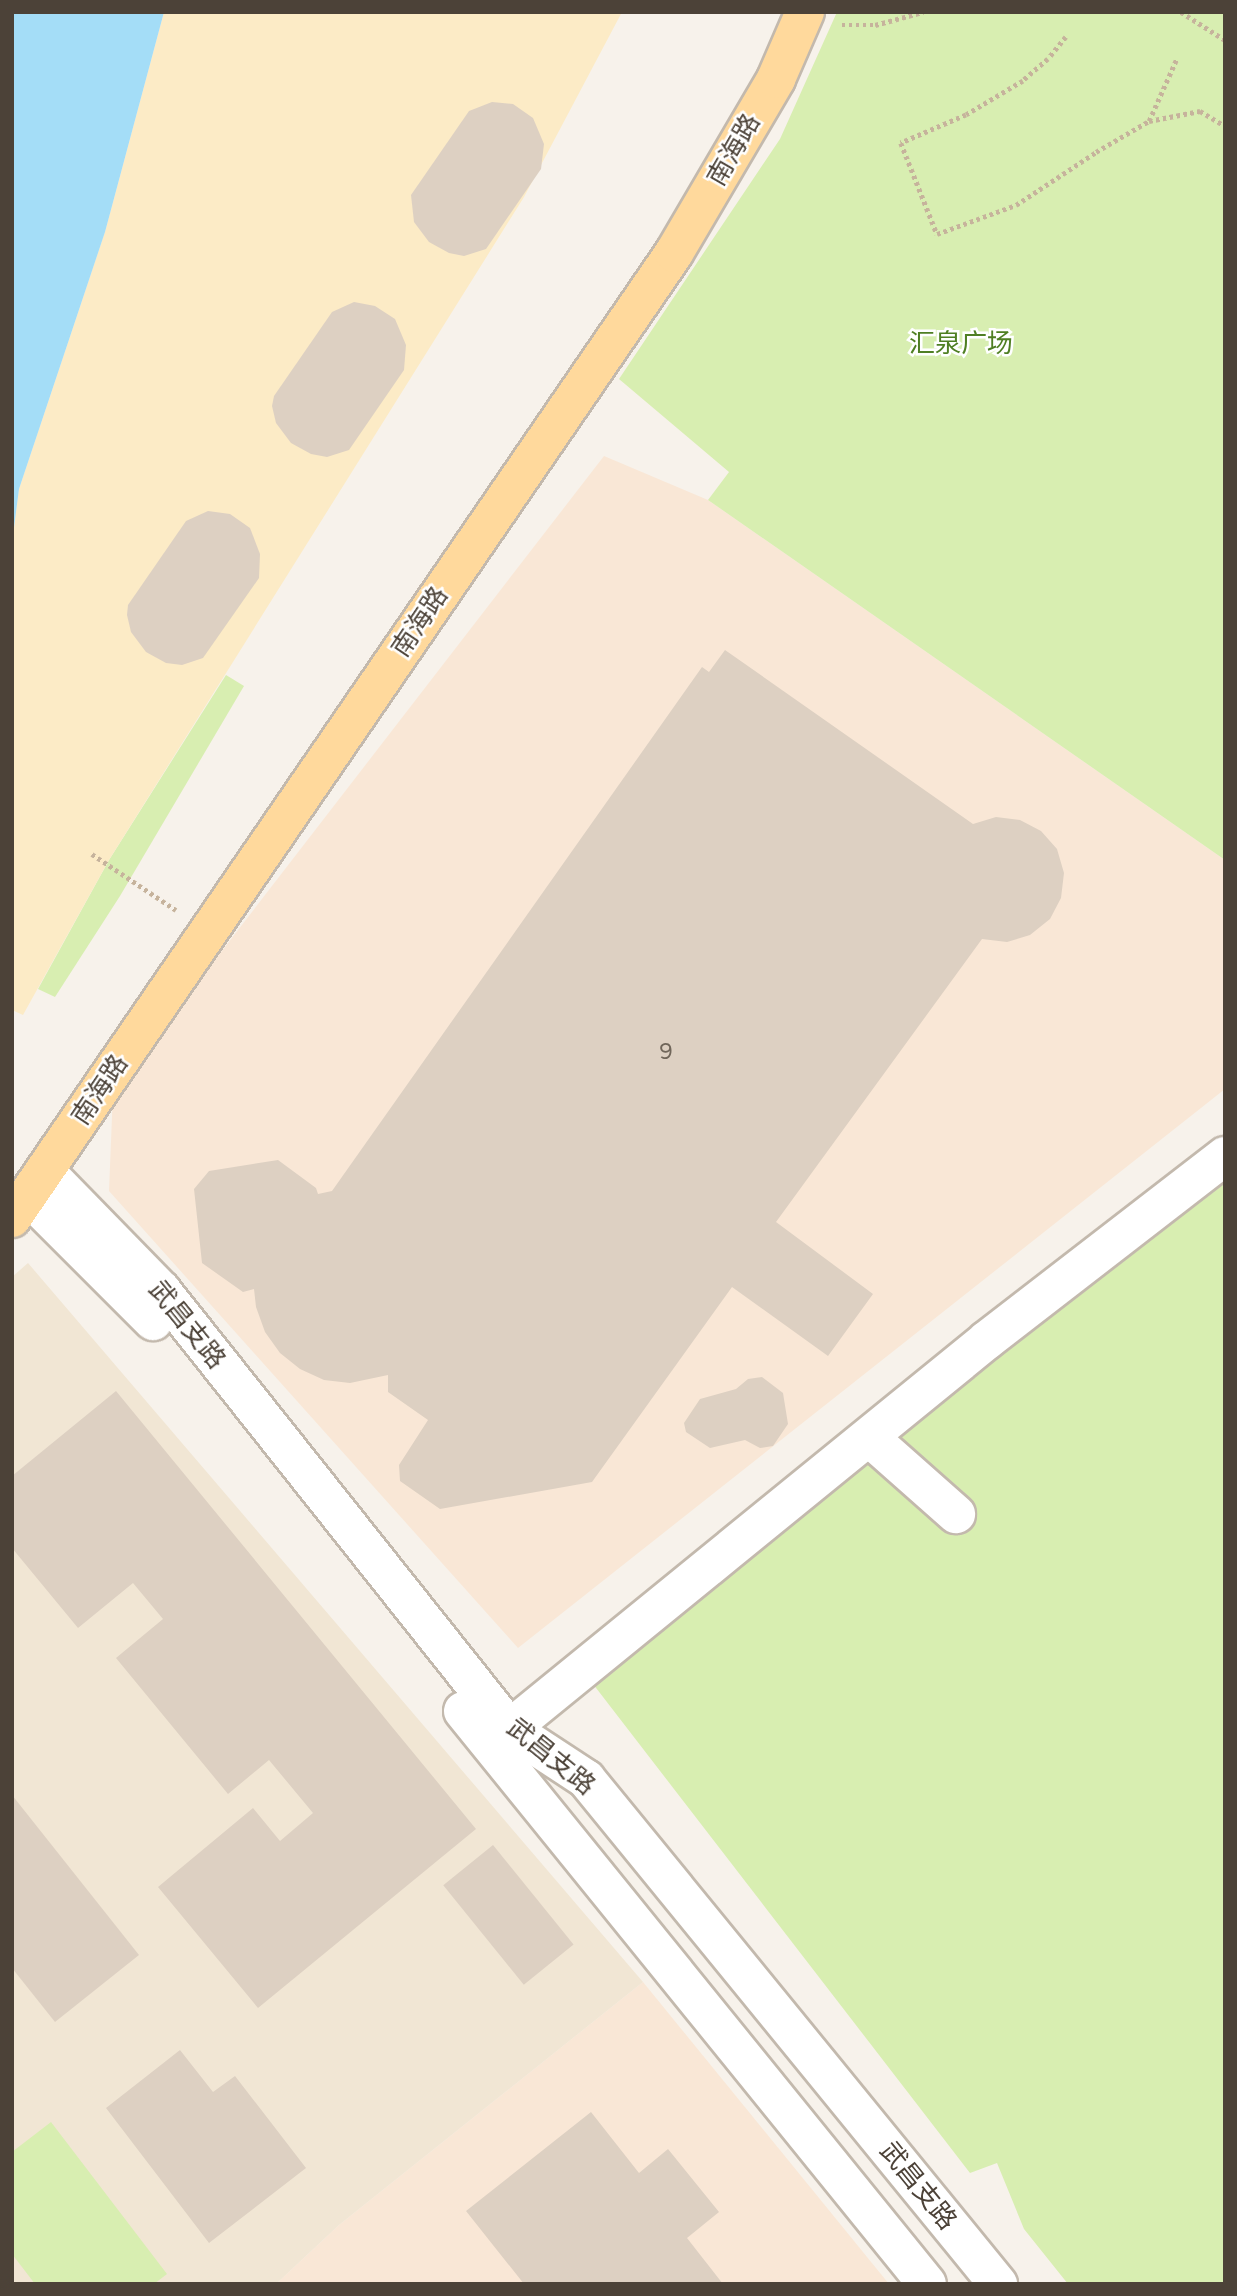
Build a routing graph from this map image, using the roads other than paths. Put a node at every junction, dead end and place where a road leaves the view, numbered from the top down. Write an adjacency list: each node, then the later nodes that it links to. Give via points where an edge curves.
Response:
1 (819, 17): 3 (main road, 南海路, via 776,79 674,253)
2 (1225, 1156): 4 (street, via 987,1340)
3 (29, 1195): 6 (street, 武昌支路, via 161,1290)
4 (870, 1438): 5 (street); 6 (street)
5 (956, 1514)
6 (500, 1737): 7 (street, 武昌支路); 8 (street, 武昌支路, via 586,1779)
7 (927, 2284)
8 (998, 2284)

